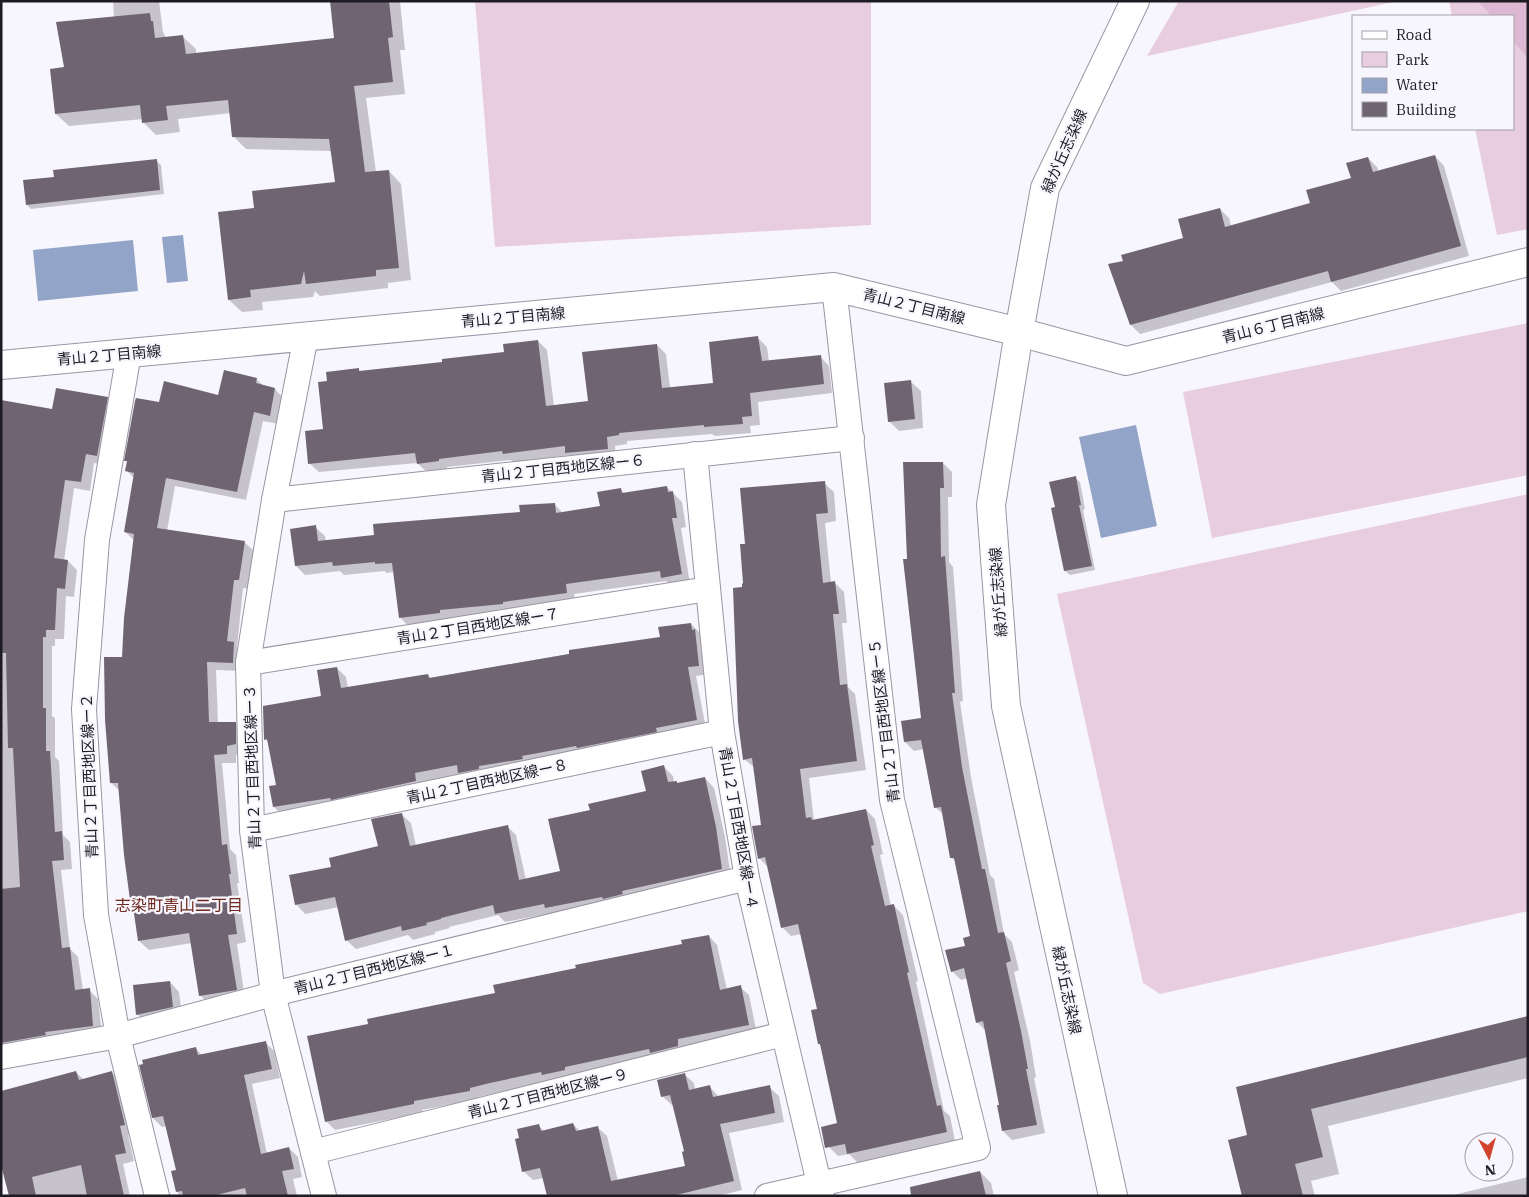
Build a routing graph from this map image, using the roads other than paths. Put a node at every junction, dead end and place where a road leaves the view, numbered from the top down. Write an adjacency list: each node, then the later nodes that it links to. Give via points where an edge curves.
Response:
1 (1135, 1): 4 (street, 緑が丘志染線, via 1045,188)
2 (1528, 262): 4 (street, 青山６丁目南線, via 1126,361)
3 (834, 287): 4 (street, 青山２丁目南線); 5 (street, 青山２丁目南線); 8 (street, 青山２丁目西地区線ー５)
4 (1019, 332): 25 (street, 緑が丘志染線, via 992,505 1006,706)
5 (306, 336): 6 (street, 青山２丁目南線); 10 (street, 青山２丁目西地区線ー３)
6 (129, 353): 7 (street, 青山２丁目南線); 18 (street, 青山２丁目西地区線ー２, via 97,540 84,709 96,915)
7 (1, 365)
8 (852, 438): 9 (street, 青山２丁目西地区線ー６); 21 (street, 青山２丁目西地区線ー５, via 892,800 978,1148)
9 (695, 454): 10 (street, 青山２丁目西地区線ー６); 11 (street, 青山２丁目西地区線ー４)
10 (274, 500): 12 (street, 青山２丁目西地区線ー３)
11 (708, 589): 12 (street, 青山２丁目西地区線ー７); 13 (street, 青山２丁目西地区線ー４)
12 (248, 663): 14 (street, 青山２丁目西地区線ー３)
13 (722, 732): 14 (street, 青山２丁目西地区線ー８); 15 (street, 青山２丁目西地区線ー４)
14 (252, 830): 16 (street, 青山２丁目西地区線ー３)
15 (746, 878): 16 (street, 青山２丁目西地区線ー１); 17 (street, 青山２丁目西地区線ー４)
16 (273, 994): 18 (street, 青山２丁目西地区線ー１); 20 (street, 青山２丁目西地区線ー３)
17 (783, 1034): 20 (street, 青山２丁目西地区線ー９); 21 (street, 青山２丁目西地区線ー４)
18 (118, 1036): 19 (street, 青山２丁目西地区線ー１); 22 (street, 青山２丁目西地区線ー２)
19 (1, 1057)
20 (313, 1152): 23 (street, 青山２丁目西地区線ー３)
21 (821, 1189): 24 (street)
22 (157, 1196)
23 (324, 1196)
24 (767, 1196)
25 (1113, 1196)

